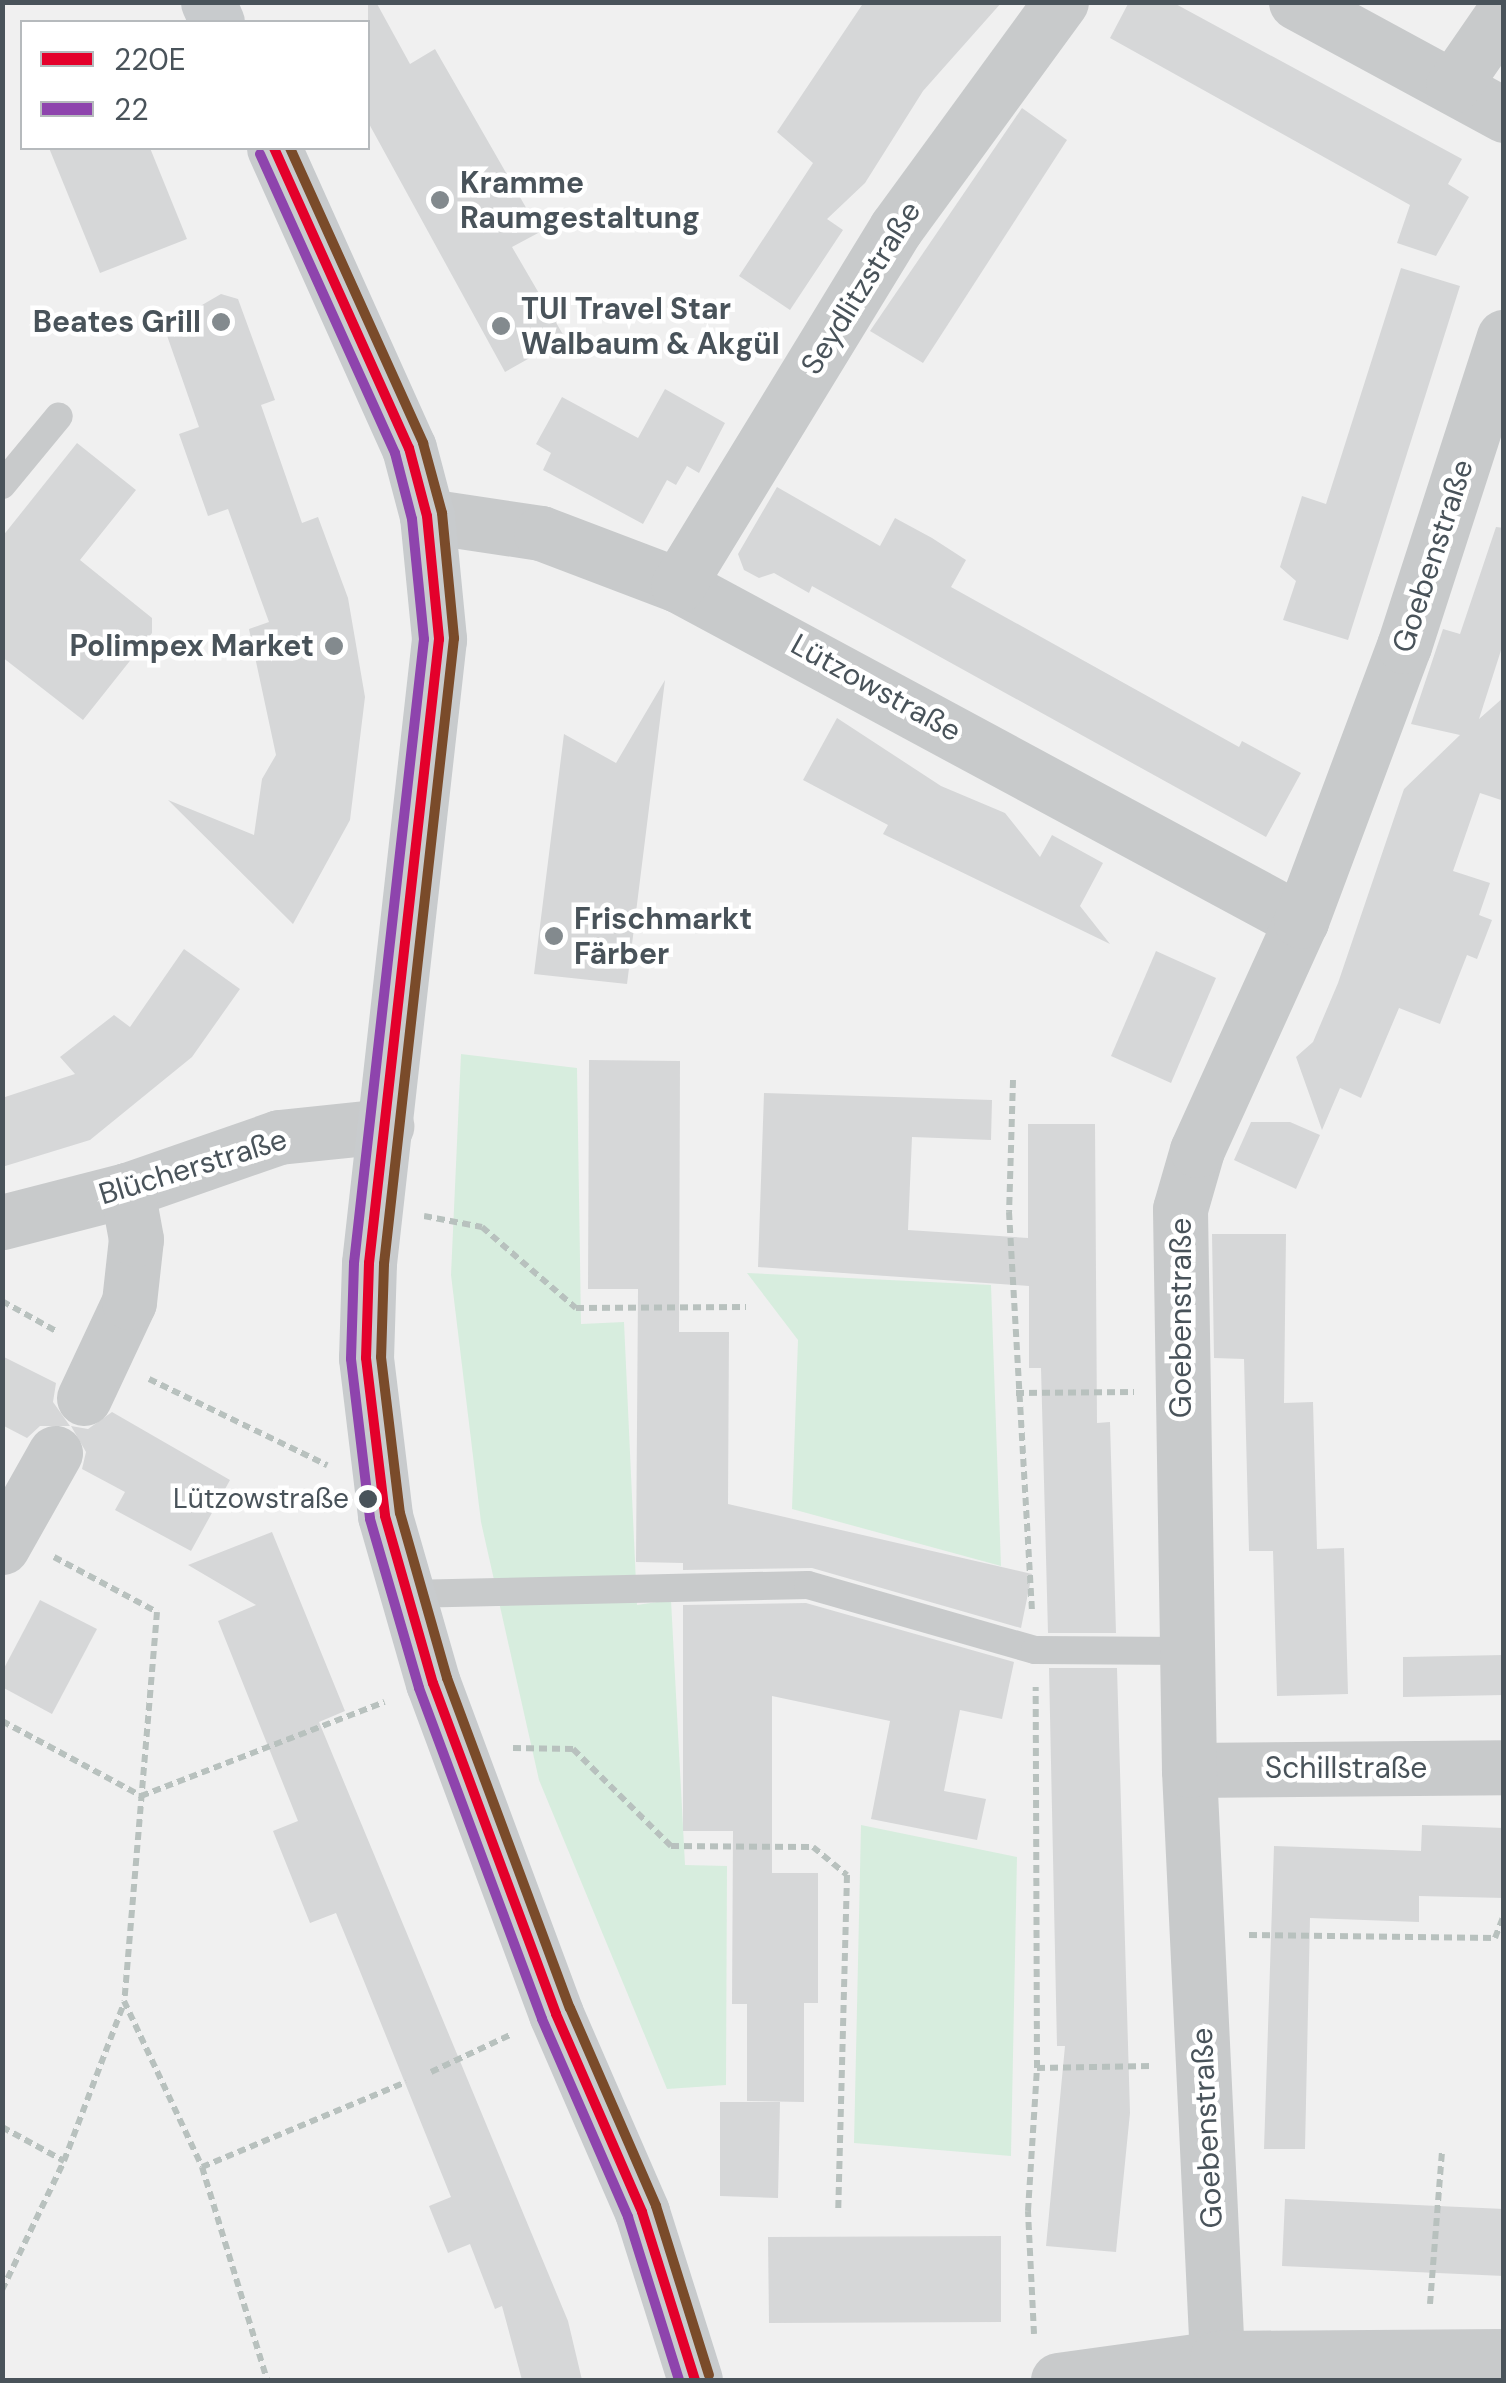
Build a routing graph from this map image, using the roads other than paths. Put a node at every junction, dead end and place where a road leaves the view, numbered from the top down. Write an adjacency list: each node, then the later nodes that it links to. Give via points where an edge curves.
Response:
1 (1062, 2): 11 (street, Seydlitzstraße, via 896,228)
2 (1296, 2): 4 (street)
3 (1504, 12): 4 (street)
4 (1454, 86): 5 (street)
5 (1504, 115)
6 (275, 150): 10 (main road, via 409,448)
7 (1504, 337): 12 (street, Goebenstraße, via 1404,646)
8 (59, 416): 9 (lane)
9 (2, 485)
10 (427, 516): 11 (street, Lützowstraße, via 541,533); 13 (main road, via 439,639)
11 (678, 586): 12 (street, Lützowstraße)
12 (1301, 921): 20 (street, Goebenstraße, via 1197,1150 1180,1209)
13 (386, 1126): 14 (street, Blücherstraße, via 279,1137); 19 (main road, via 366,1358 380,1490)
14 (126, 1190): 15 (street, Blücherstraße); 16 (street, via 136,1238 129,1302)
15 (2, 1222)
16 (95, 1378)
17 (55, 1454): 18 (street)
18 (6, 1540)
19 (406, 1594): 20 (lane, via 808,1585 1036,1650); 26 (main road, via 556,2014 642,2212)
20 (1186, 1651): 22 (street, Goebenstraße)
21 (1504, 1767): 22 (street, Schillstraße)
22 (1189, 1770): 24 (street, Goebenstraße)
23 (1504, 2356): 24 (street)
24 (1217, 2358): 25 (street)
25 (1046, 2362)
26 (695, 2380)

